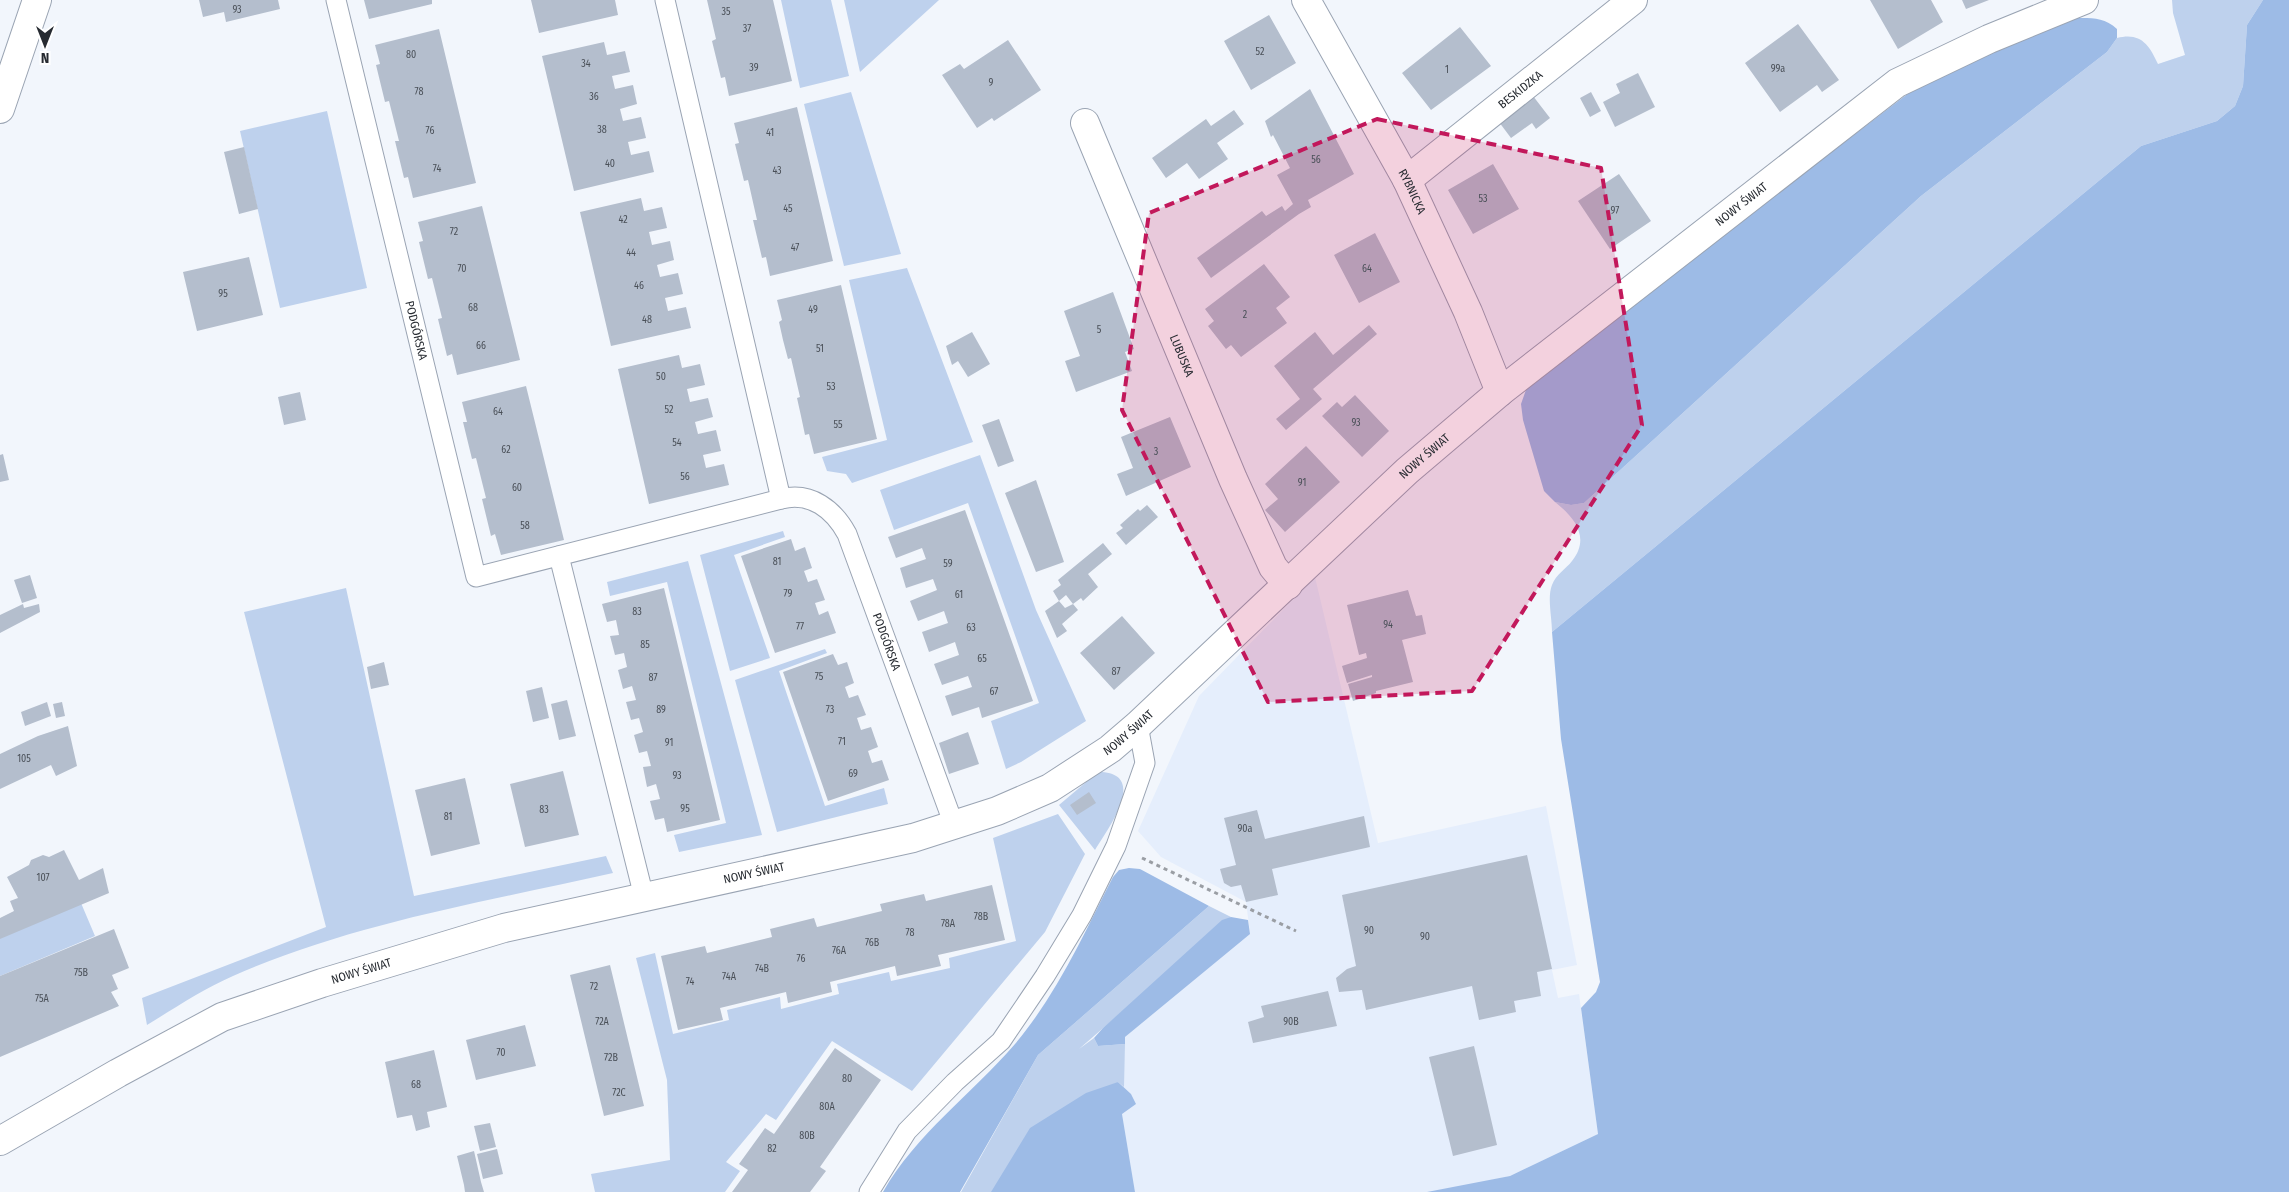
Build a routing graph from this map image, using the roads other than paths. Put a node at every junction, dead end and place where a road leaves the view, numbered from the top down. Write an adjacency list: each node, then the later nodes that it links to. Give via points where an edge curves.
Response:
1 (37, 0): 7 (street)
2 (336, 0): 12 (lane, PODGÓRSKA, via 476,577)
3 (665, 0): 11 (lane)
4 (1306, 0): 9 (street, RYBNICKA)
5 (1633, 0): 9 (street, BESKIDZKA)
6 (2084, 0): 10 (street, NOWY ŚWIAT, via 1897,82)
7 (0, 109)
8 (1085, 123): 13 (street, LUBUSKA, via 1233,479 1273,567)
9 (1407, 180): 10 (street, RYBNICKA, via 1468,312)
10 (1500, 392): 13 (street, NOWY ŚWIAT, via 1407,471)
11 (781, 499): 12 (lane, PODGÓRSKA); 15 (lane, PODGÓRSKA, via 801,496 824,506 838,519 847,534)
12 (559, 556): 16 (lane)
13 (1288, 585): 14 (street, NOWY ŚWIAT)
14 (1138, 725): 15 (street, NOWY ŚWIAT, via 1110,749 1050,788); 18 (lane, via 1145,763 1116,846 1082,915 1001,1041 907,1131)
15 (954, 825): 16 (street, NOWY ŚWIAT, via 913,838)
16 (644, 897): 17 (street, NOWY ŚWIAT, via 504,928 222,1017 118,1072)
17 (0, 1141)
18 (869, 1192)

